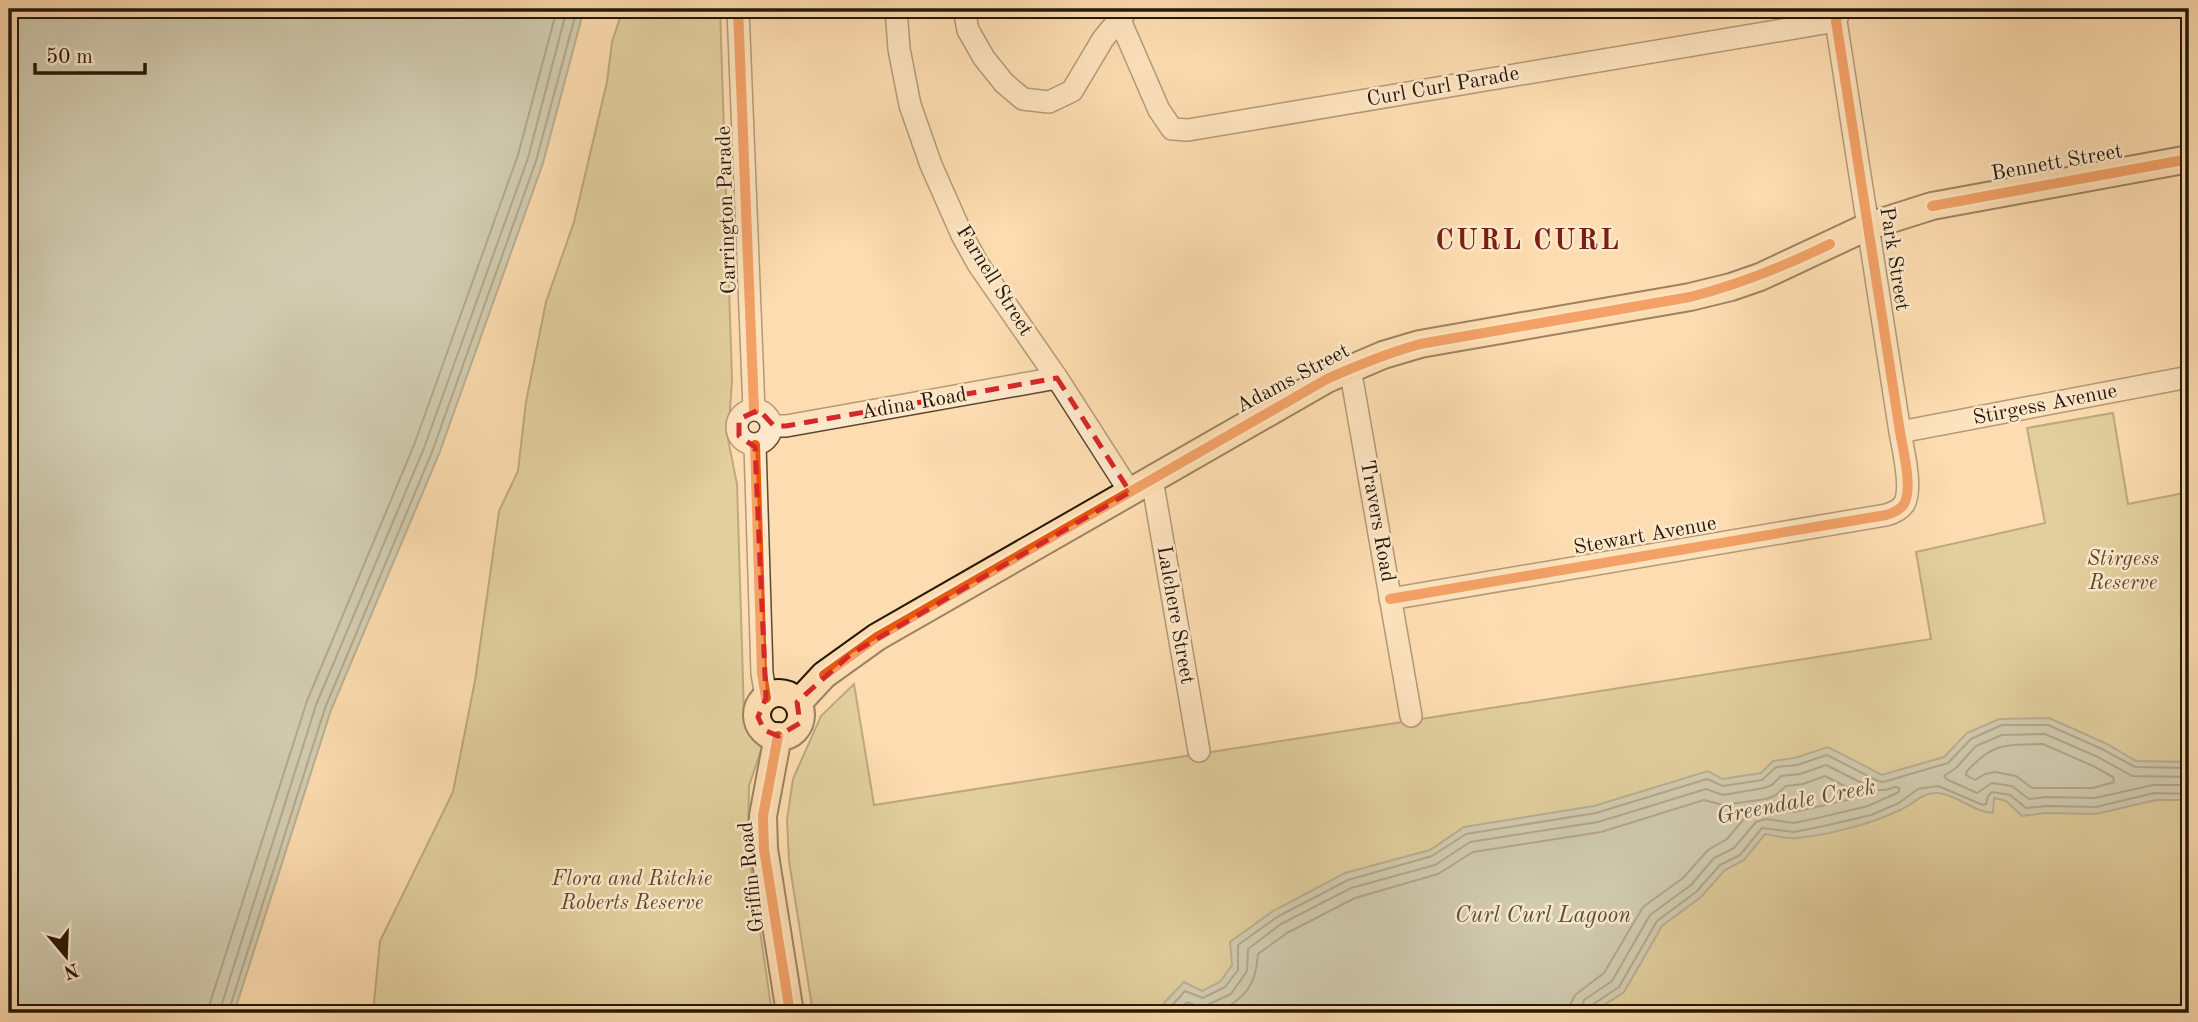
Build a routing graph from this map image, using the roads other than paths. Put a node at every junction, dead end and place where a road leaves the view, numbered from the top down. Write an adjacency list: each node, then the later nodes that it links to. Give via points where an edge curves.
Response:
1 (738, 9): 11 (street, Carrington Parade)
2 (896, 9): 10 (street, Farnell Street, via 910,105 931,165 978,264)
3 (964, 9): 4 (street, via 968,30 1004,83 1023,99 1049,102 1072,91 1102,39)
4 (1124, 13): 5 (street, Curl Curl Parade, via 1159,110 1172,129 1188,130)
5 (1838, 15): 7 (street, Park Street)
6 (2189, 159): 7 (main road, Bennett Street, via 1932,206)
7 (1870, 226): 8 (main road, Adams Street, via 1731,287 1420,344); 13 (street, Park Street)
8 (1350, 368): 15 (main road, Adams Street); 17 (street, Travers Road)
9 (2189, 377): 13 (street, Stirgess Avenue)
10 (1057, 378): 12 (street, Adina Road); 15 (street, Farnell Street)
11 (754, 410): 12 (street, via 768,416); 14 (street, via 739,419 737,431 743,441)
12 (772, 426): 14 (street, via 769,437)
13 (1900, 432): 16 (street, Park Street, via 1907,485)
14 (755, 445): 18 (street)
15 (1141, 485): 19 (main road, Adams Street, via 877,637 824,675); 22 (street, Lalchere Street)
16 (1904, 504): 17 (street, Stewart Avenue, via 1886,515)
17 (1390, 598): 20 (street, Travers Road)
18 (766, 698): 19 (main road, via 780,693); 21 (main road, via 758,717 764,730)
19 (798, 703): 21 (main road, via 801,716 796,729)
20 (1410, 716)
21 (778, 736): 23 (main road, Griffin Road, via 766,791 764,849)
22 (1199, 751)
23 (790, 1013)

